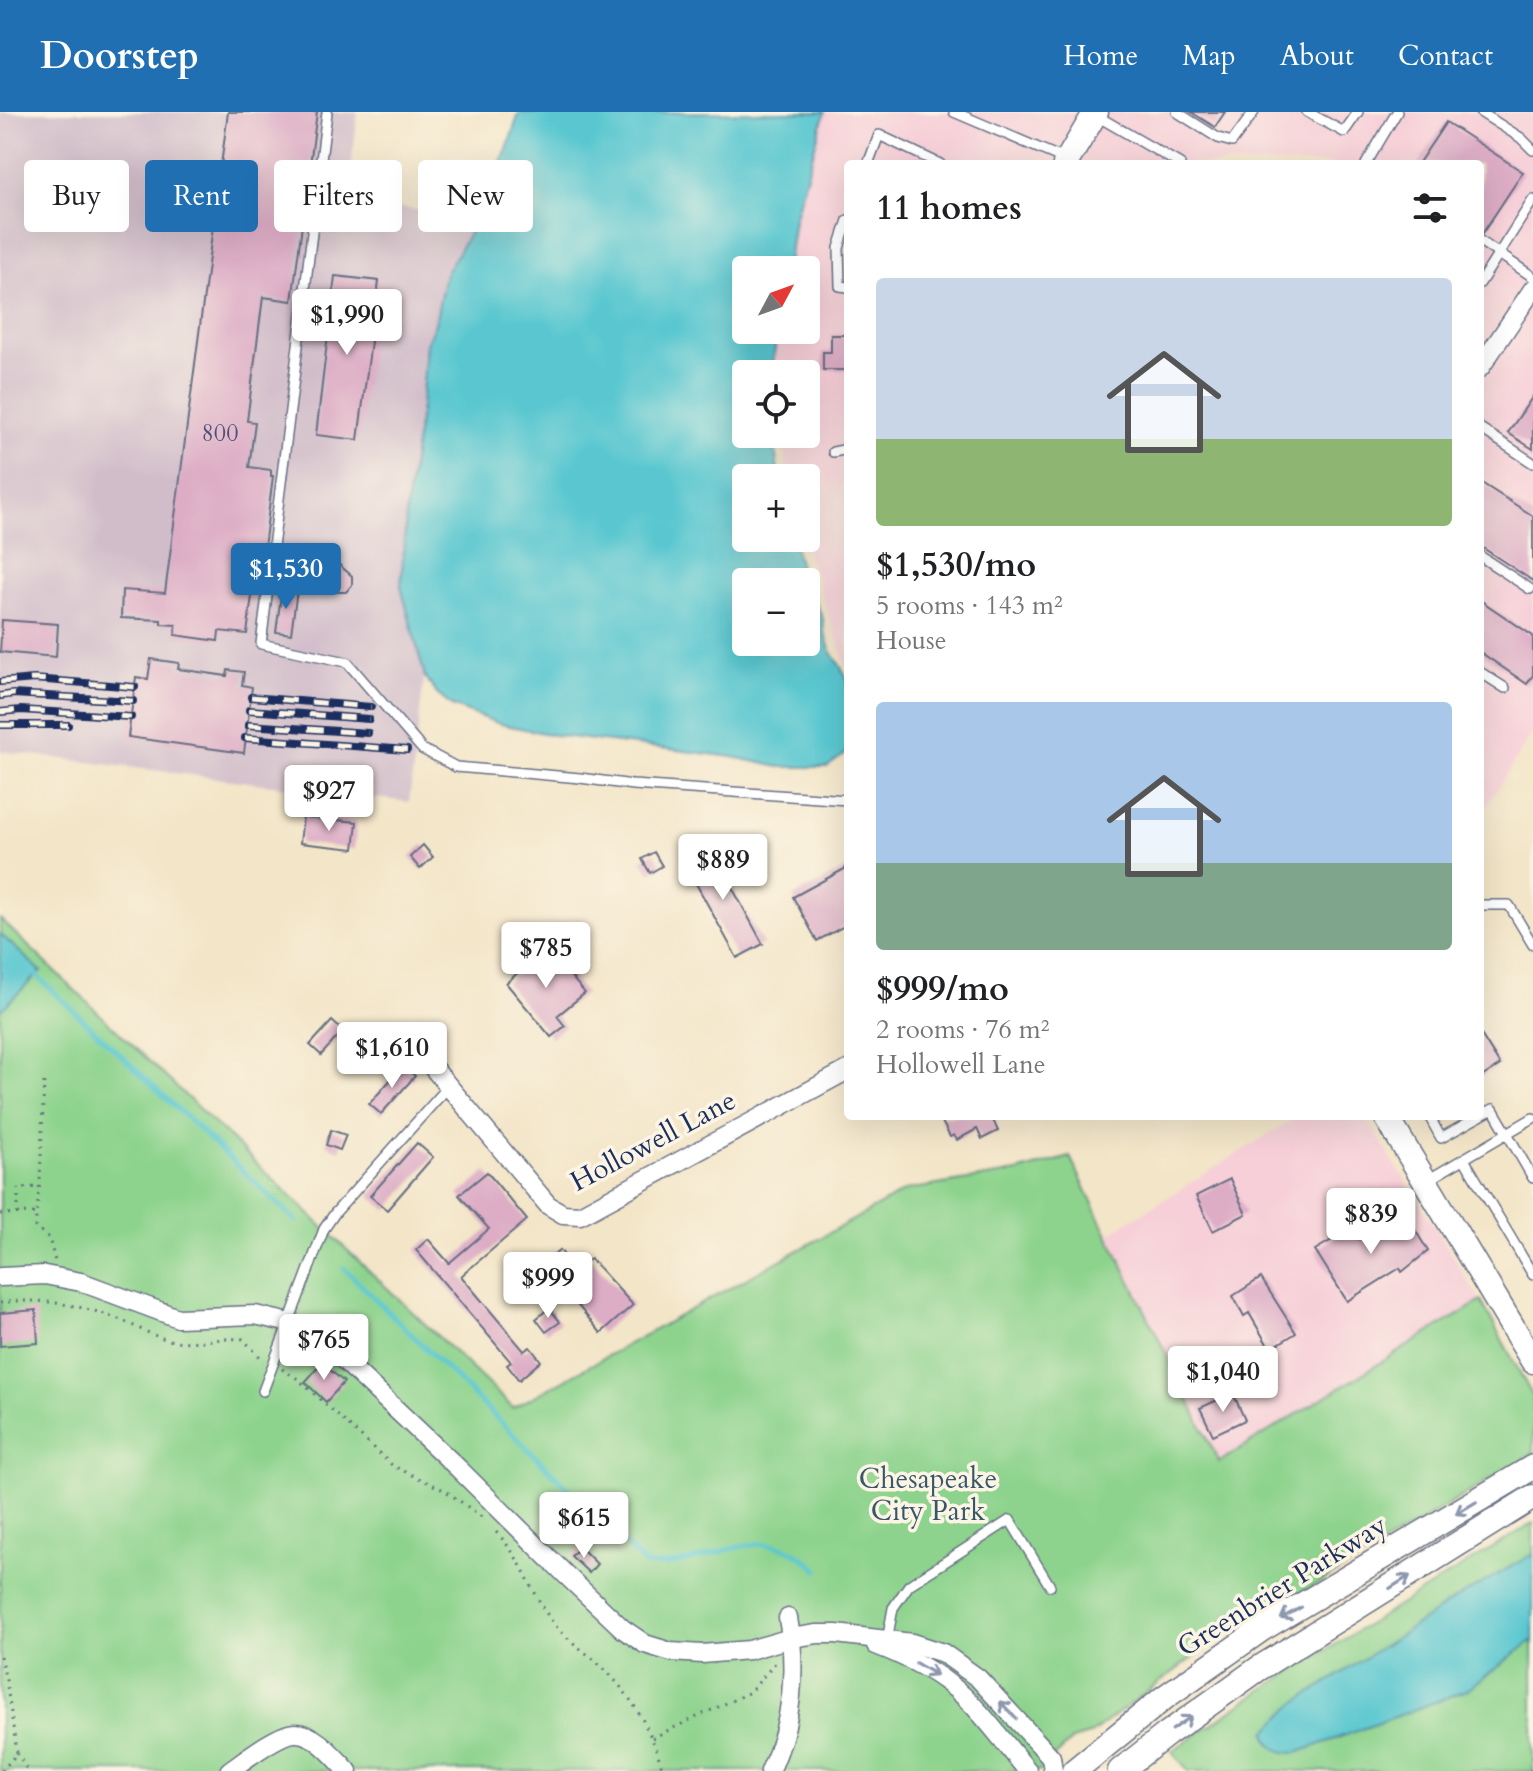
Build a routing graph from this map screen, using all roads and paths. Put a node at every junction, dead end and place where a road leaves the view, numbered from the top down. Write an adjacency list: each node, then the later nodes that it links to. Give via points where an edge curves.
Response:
1 (327, 112): 34 (lane, via 261,644 347,662 422,749 456,767)
2 (954, 112): 13 (lane)
3 (1177, 112): 4 (lane, via 1232,142)
4 (1254, 112)
5 (1307, 112): 6 (lane, via 1344,132)
6 (1358, 112)
7 (1397, 112): 16 (lane)
8 (1480, 112): 10 (lane)
9 (1095, 113): 14 (main road); 15 (lane)
10 (1533, 150)
11 (870, 160): 12 (lane, via 879,135)
12 (932, 160)
13 (1062, 160)
14 (1067, 160)
15 (1173, 160)
16 (1368, 160)
17 (1533, 200): 20 (lane)
18 (844, 232): 23 (lane, via 839,248)
19 (1484, 244): 20 (lane)
20 (1499, 254): 21 (lane); 22 (lane)
21 (1484, 277)
22 (1533, 277)
23 (844, 286)
24 (1533, 289): 25 (street)
25 (1484, 362)
26 (1484, 431): 29 (lane)
27 (844, 450): 28 (lane)
28 (833, 452)
29 (1533, 463)
30 (1484, 559): 31 (lane)
31 (1530, 589)
32 (1484, 675): 33 (lane)
33 (1505, 688)
34 (844, 800)
35 (1484, 905): 36 (lane, via 1509,905)
36 (1533, 945)
37 (409, 1039): 40 (street, Hollowell Lane)
38 (844, 1072): 40 (street, Hollowell Lane, via 580,1215 563,1214 548,1205)
39 (44, 1082): 50 (path)
40 (448, 1087): 59 (lane, via 324,1229)
41 (1484, 1114): 46 (lane, via 1493,1109)
42 (1533, 1118): 46 (lane)
43 (1388, 1120): 49 (main road)
44 (1431, 1120): 45 (lane, via 1441,1138)
45 (1473, 1120)
46 (1507, 1133): 47 (lane); 48 (lane)
47 (1464, 1159): 49 (lane); 54 (lane)
48 (1533, 1178)
49 (1425, 1182): 60 (main road)
50 (40, 1187): 51 (path); 53 (path, via 18,1188)
51 (36, 1213): 53 (path); 56 (path, via 35,1227 49,1238 59,1265)
52 (0, 1214): 53 (path)
53 (18, 1214)
54 (1533, 1275)
55 (0, 1277): 56 (street)
56 (57, 1277): 57 (path); 59 (street, via 178,1318 255,1315)
57 (52, 1302): 58 (path); 61 (path, via 119,1319 175,1341 243,1339)
58 (0, 1303)
59 (290, 1323): 61 (lane); 67 (street, via 330,1347 623,1629 645,1644 702,1654 749,1650)
60 (1533, 1361)
61 (273, 1365): 62 (lane); 70 (path, via 298,1379 393,1466 446,1491 488,1522 522,1564 550,1619 620,1686)
62 (263, 1391)
63 (1533, 1467): 80 (main road, Greenbrier Parkway, one-way to 80, via 1262,1629 1165,1697)
64 (1533, 1497): 81 (main road, Greenbrier Parkway, one-way to 64, via 1258,1669)
65 (1050, 1586): 68 (lane, via 1010,1520 909,1585 893,1608)
66 (788, 1618): 67 (street)
67 (791, 1638): 68 (street, via 826,1634); 70 (path, via 750,1692); 77 (street, via 790,1705)
68 (886, 1644): 78 (street, one-way to 78, via 950,1684); 79 (street, one-way to 68, via 1051,1757 962,1665 927,1648)
69 (0, 1656): 71 (path)
70 (652, 1738): 76 (path)
71 (17, 1753): 72 (path); 73 (path)
72 (2, 1771)
73 (28, 1771)
74 (229, 1771): 75 (street, via 294,1732 318,1743)
75 (348, 1771)
76 (663, 1771)
77 (770, 1771)
78 (1028, 1771)
79 (1053, 1771)
80 (1074, 1771)
81 (1120, 1771)

